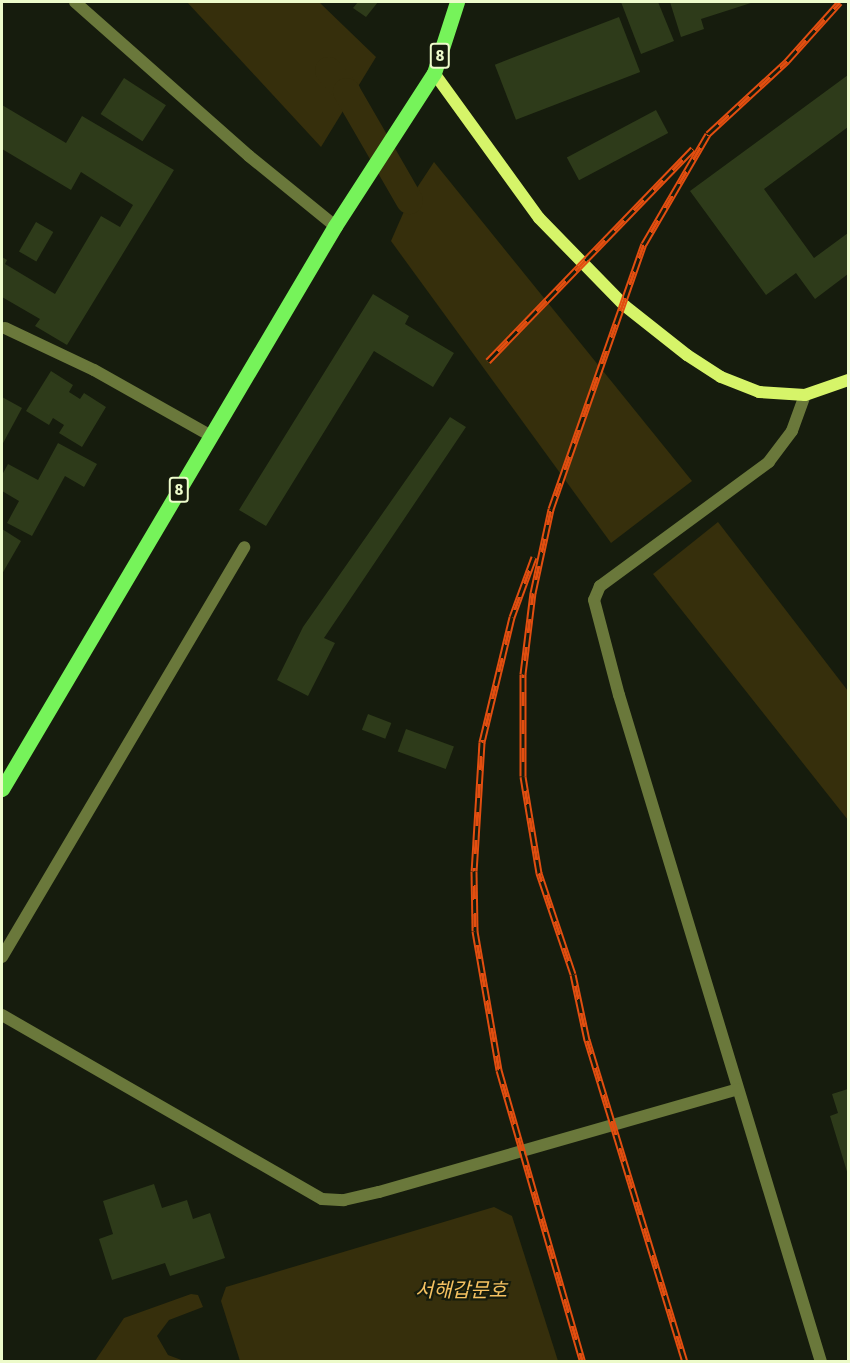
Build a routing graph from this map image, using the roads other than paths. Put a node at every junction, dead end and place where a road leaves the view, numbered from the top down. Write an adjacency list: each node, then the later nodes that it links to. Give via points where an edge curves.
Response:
1 (75, 2): 4 (street, via 249,156)
2 (457, 2): 3 (main road, 8)
3 (434, 73): 4 (main road, 8); 7 (street, via 539,218 624,306 687,356 731,382 759,392)
4 (335, 226): 8 (main road, 8)
5 (5, 328): 8 (street, via 94,370)
6 (849, 380): 7 (street)
7 (805, 395): 13 (street, via 792,431 769,462 630,562 600,586 594,600)
8 (211, 436): 10 (main road, 8)
9 (244, 547): 11 (street)
10 (2, 789)
11 (2, 957)
12 (2, 1015): 13 (street, via 322,1199 344,1200 379,1192)
13 (738, 1089): 14 (street)
14 (821, 1362)

